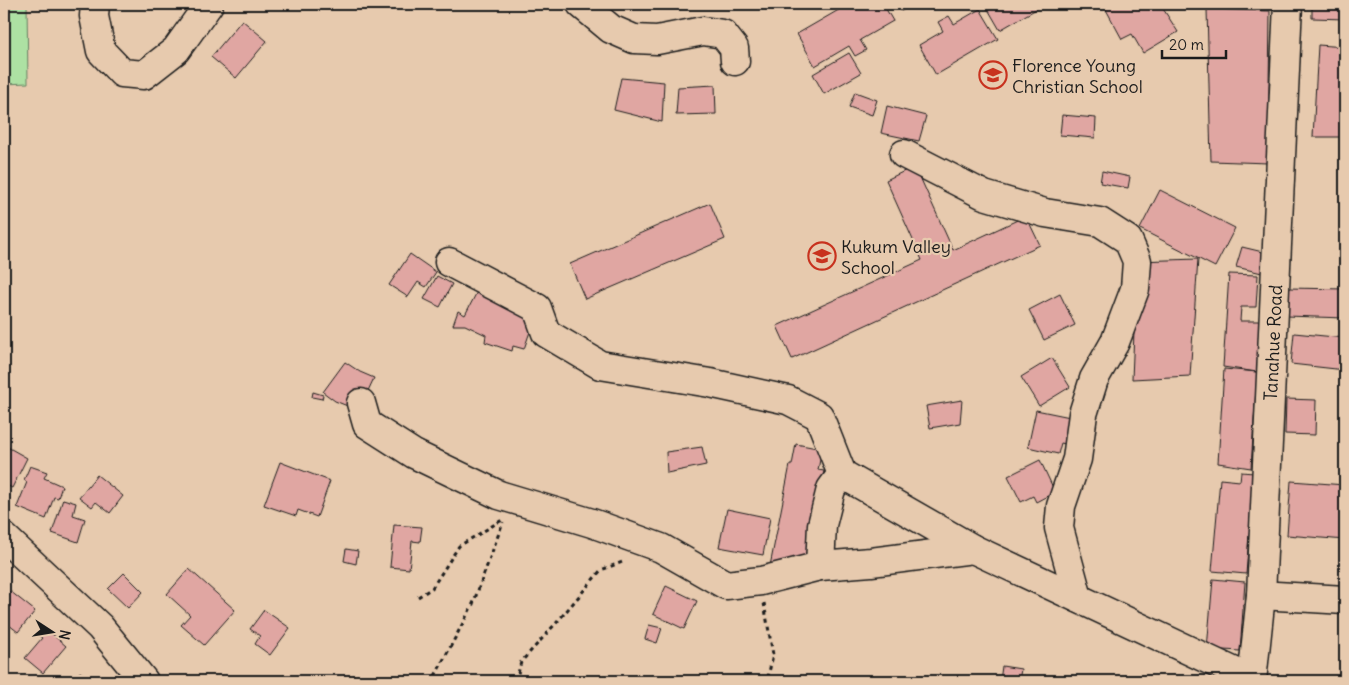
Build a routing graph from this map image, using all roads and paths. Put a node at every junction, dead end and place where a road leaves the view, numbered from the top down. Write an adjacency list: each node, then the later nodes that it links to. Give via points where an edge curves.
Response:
1 (95, 4): 2 (street, via 94,16 101,51 122,73 144,74 176,50)
2 (209, 4)
3 (582, 4): 5 (street, via 611,28 634,38 657,40 703,31 723,34 734,48)
4 (1288, 4): 15 (street, Tanahue Road)
5 (735, 61)
6 (904, 154): 17 (street, via 984,196 1045,213 1100,222 1128,240 1137,261 1135,289 1115,342 1094,379 1083,414 1077,459 1061,506 1059,528)
7 (449, 262): 9 (street, via 537,308 546,333 600,365 788,400 819,416)
8 (361, 403): 14 (street, via 367,424 414,454 499,495 592,522 661,548 726,585)
9 (842, 474): 11 (street); 13 (street, via 828,498 822,525)
10 (4, 537): 20 (street, via 100,627)
11 (972, 549): 13 (street); 17 (street)
12 (627, 561): 21 (path, via 601,570 521,662)
13 (820, 566): 14 (street)
14 (760, 581): 22 (path, via 773,655)
15 (1261, 596): 18 (street); 23 (street, Tanahue Road)
16 (418, 597): 19 (path, via 432,588 459,546 504,519 473,604)
17 (1078, 598): 23 (street)
18 (1345, 600)
19 (435, 676)
20 (144, 681)
21 (516, 681)
22 (767, 681)
23 (1252, 681)

